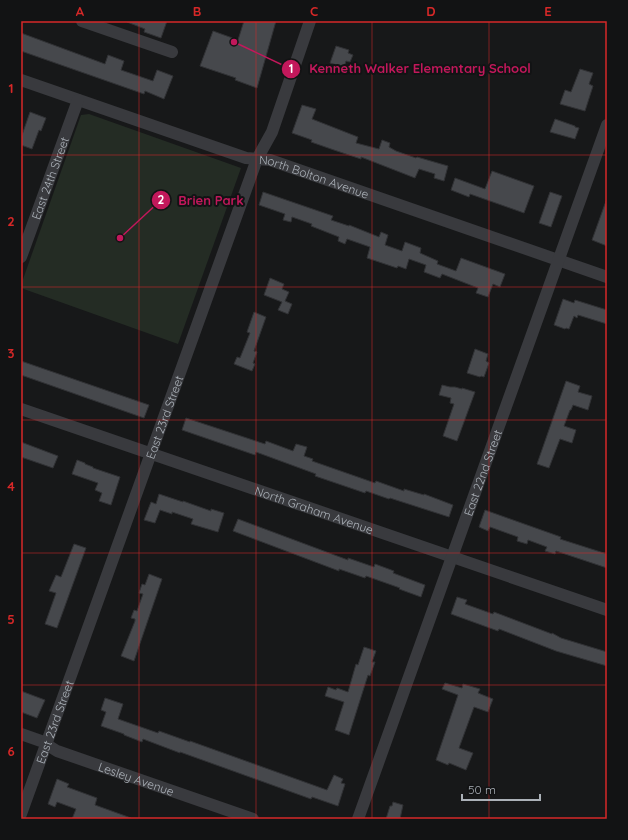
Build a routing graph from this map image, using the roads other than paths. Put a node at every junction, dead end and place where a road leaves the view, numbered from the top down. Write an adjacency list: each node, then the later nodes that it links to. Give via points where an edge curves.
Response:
1 (82, 21): 3 (street)
2 (310, 21): 8 (street, East 23rd Street, via 272,132)
3 (104, 24): 4 (street)
4 (172, 52)
5 (21, 80): 6 (street, North Bolton Avenue)
6 (78, 100): 8 (street, North Bolton Avenue, via 246,158); 9 (street, East 24th Street)
7 (607, 125): 10 (street, East 22nd Street)
8 (257, 159): 10 (street, North Bolton Avenue, via 270,160); 13 (street, East 23rd Street)
9 (21, 257)
10 (559, 260): 11 (street, North Bolton Avenue); 14 (street, East 22nd Street)
11 (607, 277)
12 (21, 409): 13 (street, North Graham Avenue)
13 (151, 454): 14 (street, North Graham Avenue); 17 (street, East 23rd Street)
14 (452, 557): 15 (street, North Graham Avenue); 20 (street, East 22nd Street)
15 (607, 610)
16 (21, 734): 17 (street, Lesley Avenue)
17 (46, 745): 18 (street, East 23rd Street); 19 (street, Lesley Avenue)
18 (21, 814)
19 (253, 819)
20 (358, 819)

